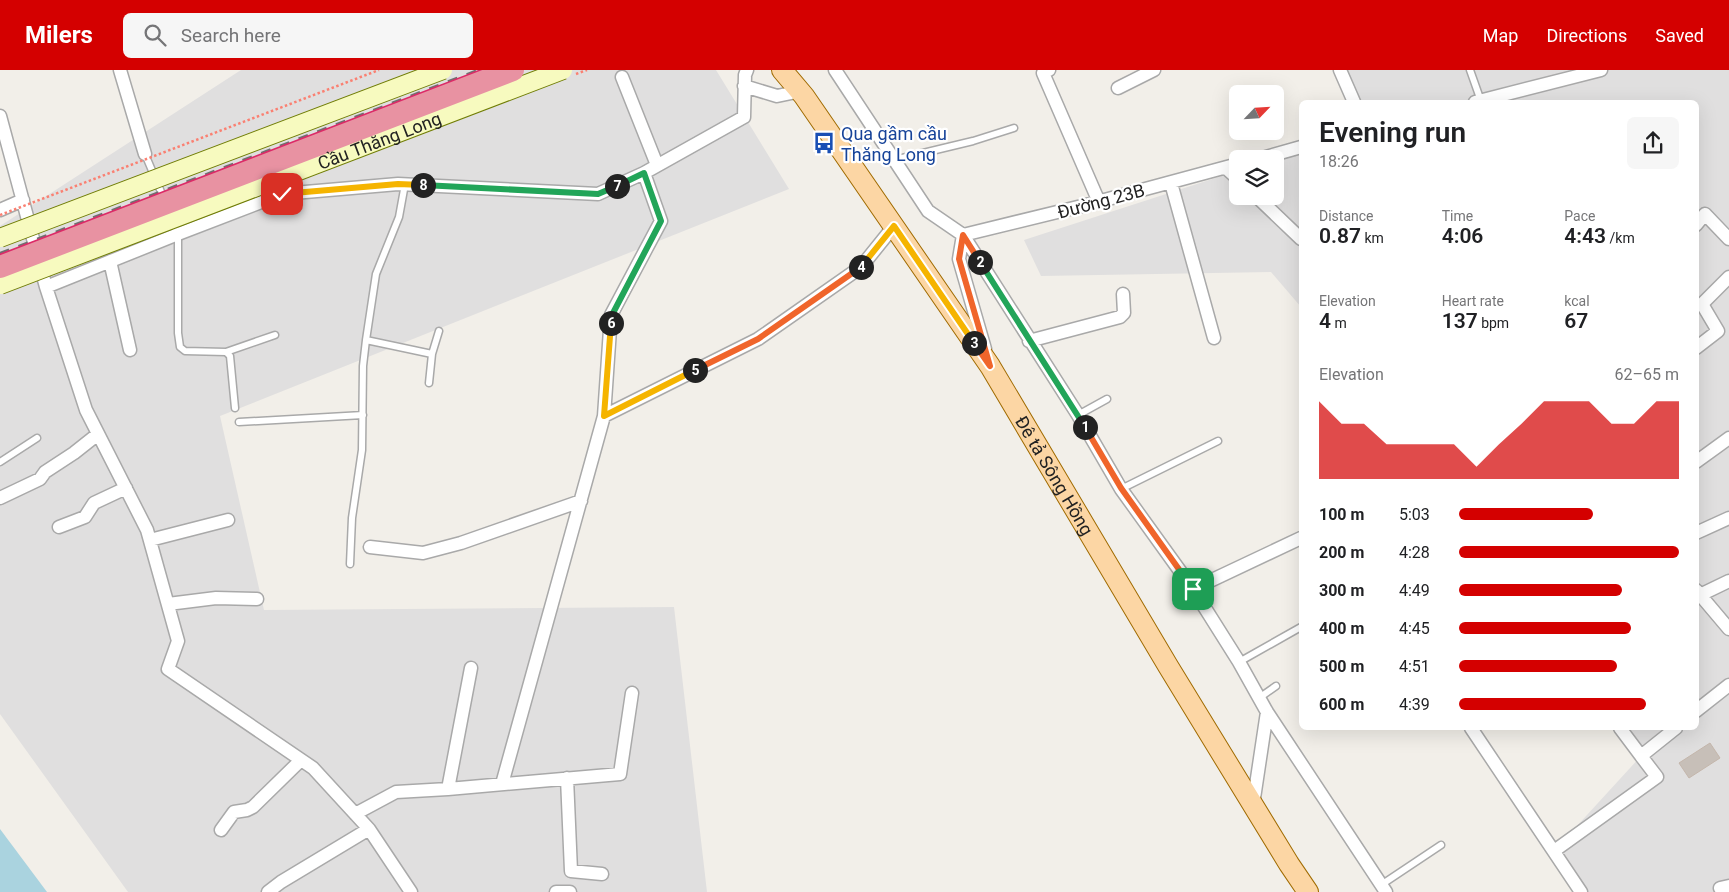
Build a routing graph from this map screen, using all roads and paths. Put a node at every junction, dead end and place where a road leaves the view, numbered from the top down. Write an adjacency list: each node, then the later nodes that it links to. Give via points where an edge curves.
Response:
1 (120, 70): 25 (street)
2 (379, 70): 37 (path, bridge)
3 (444, 70): 44 (main road, bridge)
4 (513, 70): 47 (highway, Cầu Thăng Long, bridge)
5 (563, 70): 49 (main road, Cầu Thăng Long, bridge)
6 (747, 70): 15 (street)
7 (782, 70): 17 (main road, Đê tả Sông Hồng)
8 (835, 70): 26 (street)
9 (1049, 70): 33 (street, via 1043,73)
10 (1154, 70): 16 (street)
11 (1340, 70): 18 (street)
12 (1470, 70): 19 (lane)
13 (1601, 70): 20 (street)
14 (622, 77): 27 (street)
15 (744, 86): 17 (street, via 777,96); 27 (street, via 744,117)
16 (1118, 88)
17 (801, 91): 40 (main road, Đê tả Sông Hồng)
18 (1353, 100)
19 (1478, 100)
20 (1486, 100)
21 (0, 116): 32 (street)
22 (1014, 128): 26 (lane)
23 (1299, 148): 24 (street)
24 (1284, 152)
25 (145, 154): 35 (lane)
26 (894, 160): 42 (street, via 928,210)
27 (657, 165): 29 (street)
28 (1229, 167): 30 (street, Đường 23B)
29 (644, 173): 31 (street, via 598,194); 67 (street, via 661,221 612,315)
30 (1171, 182): 33 (street, Đường 23B); 54 (street)
31 (404, 184): 41 (street, via 282,194); 55 (lane, via 399,217 376,274)
32 (23, 200): 36 (street); 50 (street)
33 (1099, 202): 42 (street, Đường 23B)
34 (1265, 205): 43 (street)
35 (167, 207)
36 (0, 210)
37 (0, 214)
38 (171, 216): 41 (lane)
39 (1699, 221): 45 (street, via 1705,214)
40 (894, 226): 61 (main road, Đê tả Sông Hồng); 67 (street, via 861,267 758,339)
41 (178, 234): 46 (street); 59 (lane, via 180,347 185,351)
42 (963, 235): 56 (street); 61 (street, via 959,259)
43 (1299, 237)
44 (0, 238)
45 (1729, 239)
46 (110, 261): 50 (street); 58 (street)
47 (0, 267)
48 (1729, 278): 57 (street, via 1702,304 1718,331)
49 (0, 285)
50 (46, 287): 69 (street, via 86,410)
51 (1123, 294): 56 (street, via 1124,313 1120,317)
52 (439, 331): 60 (lane)
53 (276, 335): 59 (lane)
54 (1214, 338)
55 (366, 340): 60 (lane); 65 (lane)
56 (1030, 341): 66 (street)
57 (1699, 346)
58 (130, 350)
59 (226, 352): 64 (lane, via 230,356)
60 (432, 354): 62 (lane)
61 (990, 366): 111 (main road, Đê tả Sông Hồng)
62 (429, 383)
63 (1107, 399): 66 (lane)
64 (235, 408)
65 (363, 415): 68 (lane); 86 (lane)
66 (1078, 415): 76 (street)
67 (604, 416): 78 (street)
68 (239, 422)
69 (98, 434): 75 (street); 77 (street, via 44,472 40,479)
70 (37, 438): 74 (lane)
71 (1729, 438): 73 (street)
72 (1218, 440): 76 (lane)
73 (1699, 460)
74 (0, 462)
75 (126, 488): 81 (street, via 94,503 84,517); 84 (street)
76 (1121, 488): 88 (street)
77 (0, 498)
78 (580, 500): 85 (street, via 461,543 423,553); 109 (street)
79 (1729, 518): 82 (street)
80 (228, 520): 84 (street)
81 (59, 527)
82 (1699, 532)
83 (1299, 539): 88 (street)
84 (150, 540): 92 (street)
85 (370, 546)
86 (350, 564)
87 (1729, 581): 89 (street)
88 (1193, 589): 95 (street)
89 (1699, 593)
90 (1699, 594): 94 (street)
91 (257, 599): 92 (street, via 216,598)
92 (168, 604): 107 (street, via 178,641 168,669)
93 (1299, 628): 95 (lane)
94 (1729, 629)
95 (1239, 662): 100 (street)
96 (471, 668): 110 (street)
97 (1729, 685): 101 (street)
98 (1276, 686): 100 (lane)
99 (632, 693): 108 (street, via 620,774)
100 (1259, 698): 102 (street)
101 (1699, 709)
102 (1267, 712): 111 (street); 118 (street)
103 (1472, 730): 116 (street)
104 (1622, 730): 106 (street)
105 (1674, 730): 106 (street)
106 (1641, 756): 116 (street, via 1657,776)
107 (301, 760): 112 (street, via 313,768); 114 (street, via 253,807 234,812)
108 (568, 778): 109 (street); 117 (street, via 571,871)
109 (502, 784): 110 (street)
110 (448, 790): 112 (street, via 396,792)
111 (1253, 805): 123 (main road, Đê tả Sông Hồng)
112 (355, 814): 113 (street)
113 (369, 829): 119 (street); 120 (street)
114 (221, 830)
115 (1441, 845): 118 (lane)
116 (1554, 851): 124 (street)
117 (602, 874)
118 (1384, 888)
119 (268, 892)
120 (411, 892)
121 (556, 892): 122 (street)
122 (570, 892)
123 (1308, 892)
124 (1581, 892)

